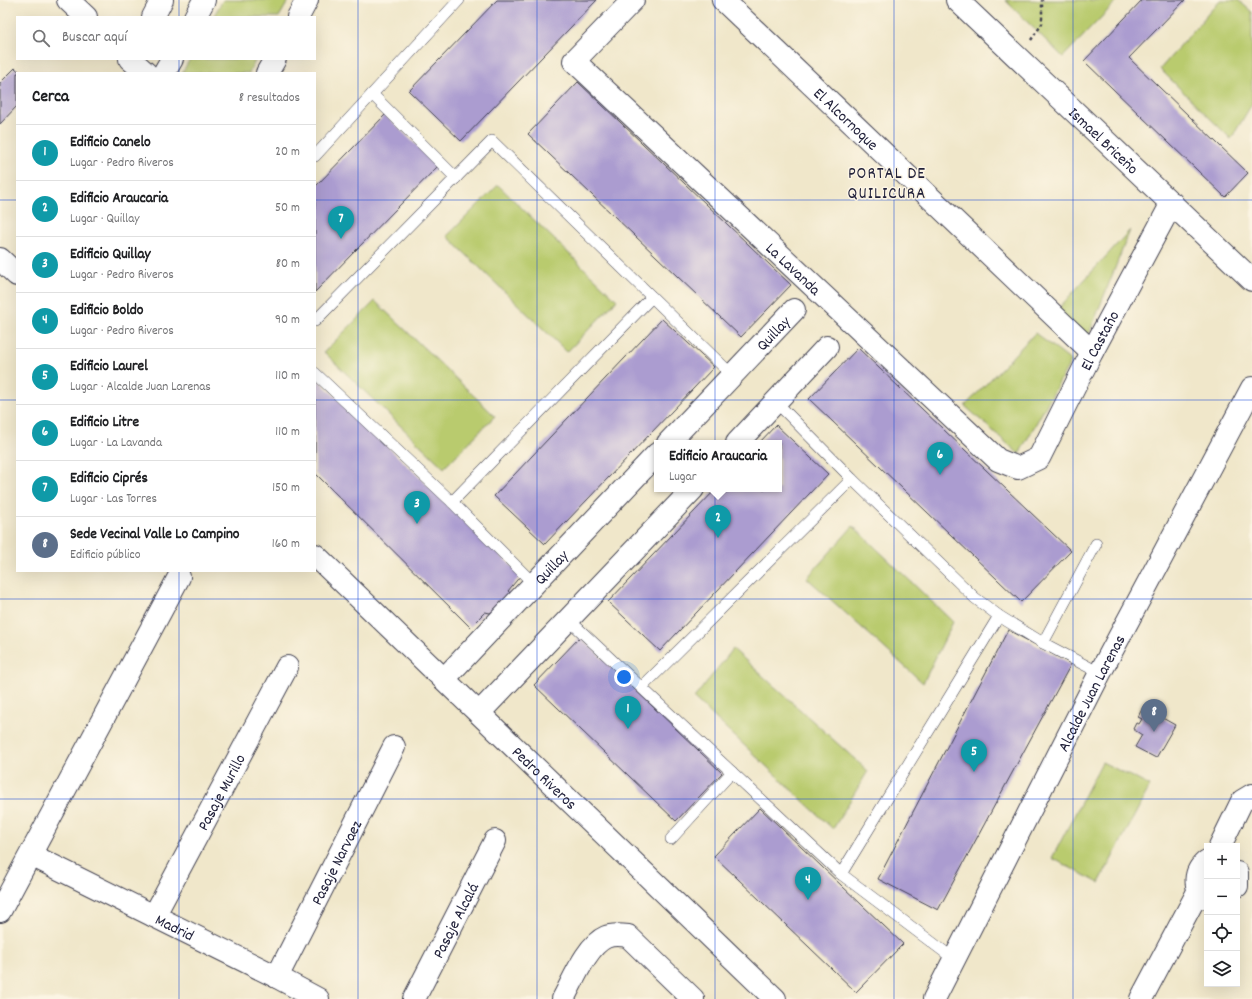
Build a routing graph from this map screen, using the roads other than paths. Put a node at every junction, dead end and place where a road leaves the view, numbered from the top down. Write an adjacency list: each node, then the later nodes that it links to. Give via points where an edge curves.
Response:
1 (68, 0): 9 (street)
2 (162, 0): 10 (street)
3 (204, 0): 11 (street)
4 (307, 0): 12 (street)
5 (459, 0): 17 (lane)
6 (633, 0): 36 (street, La Lavanda, via 574,61 998,460)
7 (723, 0): 28 (street, El Alcornoque)
8 (957, 0): 20 (street, Ismael Briceño)
9 (85, 16)
10 (154, 16)
11 (196, 16)
12 (299, 16)
13 (171, 60): 15 (street)
14 (274, 60): 16 (street)
15 (165, 72)
16 (268, 72)
17 (372, 94): 18 (lane); 19 (lane)
18 (316, 155)
19 (456, 178): 24 (lane, via 492,141); 26 (lane)
20 (1172, 203): 23 (street, Ismael Briceño); 28 (street, El Castaño)
21 (0, 259): 22 (street)
22 (16, 273)
23 (1252, 280)
24 (652, 297): 30 (lane); 39 (lane)
25 (794, 310): 30 (street, Quillay)
26 (316, 320)
27 (827, 347): 32 (street)
28 (1092, 352): 36 (street, El Castaño, via 1039,458)
29 (316, 374): 39 (lane)
30 (732, 375): 33 (street, Quillay)
31 (1252, 388): 48 (street, Alcalde Juan Larenas)
32 (776, 402): 34 (street); 37 (lane)
33 (671, 440)
34 (740, 440)
35 (654, 457): 43 (street, Quillay)
36 (1018, 468)
37 (852, 479): 44 (lane, via 975,598); 50 (lane)
38 (690, 492): 45 (street)
39 (452, 502): 43 (lane)
40 (1096, 544): 46 (lane)
41 (316, 556): 49 (street, Pedro Riveros)
42 (179, 577): 58 (street)
43 (534, 584): 49 (street, Quillay)
44 (999, 616): 46 (lane); 60 (lane)
45 (569, 620): 50 (lane); 51 (street)
46 (1043, 643): 48 (lane)
47 (287, 668): 63 (street, Pasaje Murillo)
48 (1100, 674): 64 (street, Alcalde Juan Larenas)
49 (444, 679): 51 (street, Pedro Riveros)
50 (642, 687): 53 (lane)
51 (480, 713): 70 (street, Pedro Riveros)
52 (394, 747): 65 (street, Pasaje Narvaez)
53 (732, 772): 55 (lane); 60 (lane)
54 (1252, 795): 57 (street, via 1242,801)
55 (671, 839)
56 (495, 841): 67 (street, Pasaje Alcalá)
57 (1221, 843)
58 (31, 855): 62 (street); 63 (street, Madrid)
59 (1204, 864): 61 (street, via 1196,877)
60 (841, 874): 64 (lane)
61 (1203, 894): 72 (street)
62 (0, 911)
63 (154, 916): 65 (street, Madrid)
64 (954, 959): 71 (street, Alcalde Juan Larenas)
65 (277, 977): 66 (street, Madrid)
66 (318, 999)
67 (414, 999)
68 (563, 999): 69 (street, via 588,953 605,938 615,935 628,936)
69 (693, 999)
70 (775, 999)
71 (934, 999)
72 (1141, 999)

